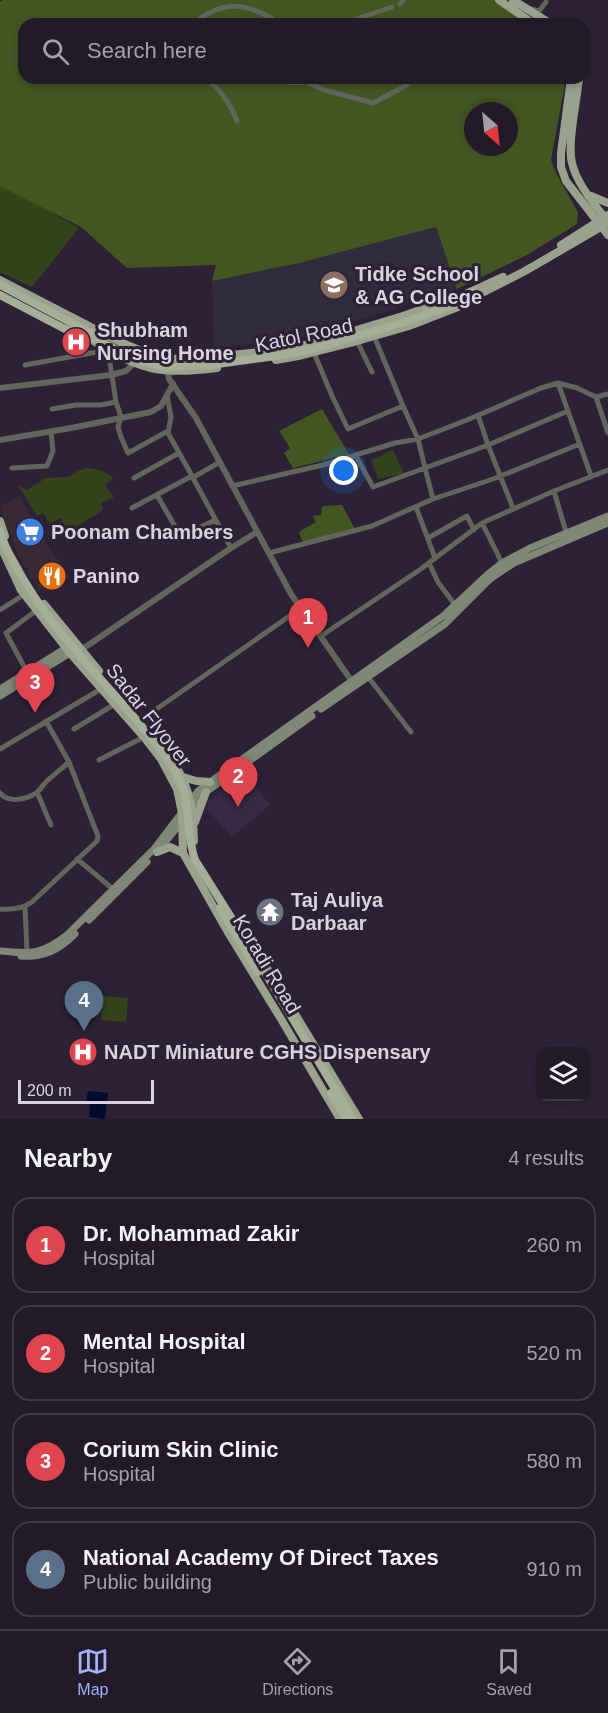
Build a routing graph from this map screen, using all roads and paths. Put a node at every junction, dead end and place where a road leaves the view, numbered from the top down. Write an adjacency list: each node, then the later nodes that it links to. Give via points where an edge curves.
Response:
1 (499, 0): 9 (main road)
2 (513, 0): 5 (main road)
3 (546, 2): 5 (street, via 539,10)
4 (392, 7): 8 (street)
5 (525, 7): 10 (main road)
6 (200, 18): 7 (street, via 230,2 259,10)
7 (271, 18)
8 (360, 18)
9 (525, 18)
10 (542, 18)
11 (214, 84): 16 (street, via 227,99)
12 (311, 84): 15 (street, via 373,103)
13 (570, 84): 19 (main road, via 561,167 566,181)
14 (578, 84): 17 (main road, via 571,162)
15 (408, 86)
16 (237, 121)
17 (590, 195): 18 (main road); 19 (main road)
18 (608, 203)
19 (604, 221): 20 (main road); 24 (main road, Katol Road)
20 (608, 235)
21 (0, 280): 30 (main road, Katol Road, via 120,342)
22 (0, 285): 25 (highway, bridge, via 122,350 153,362 171,364 313,346)
23 (0, 293): 25 (highway, bridge, via 63,328 97,339 131,358 170,367 210,365 313,349 405,322); 28 (main road, Katol Road, via 79,332)
24 (473, 294): 25 (highway); 26 (main road, Katol Road, via 458,307); 30 (main road, Katol Road, via 310,344)
25 (456, 302)
26 (374, 336): 27 (main road, Katol Road); 43 (street)
27 (357, 341): 29 (main road, Katol Road); 34 (street)
28 (108, 351): 31 (main road, Katol Road); 32 (street); 35 (street)
29 (314, 352): 33 (main road, Katol Road); 43 (street, via 348,429)
30 (167, 359): 33 (street)
31 (134, 363): 33 (main road, Katol Road); 35 (street, via 126,371)
32 (26, 364)
33 (166, 372): 37 (street)
34 (372, 372)
35 (111, 375): 38 (street); 42 (street)
36 (558, 382): 41 (street); 45 (street); 46 (street)
37 (173, 384): 39 (street); 57 (street)
38 (0, 388)
39 (167, 394): 47 (street, via 161,406 151,412); 48 (street, via 171,417)
40 (608, 394): 41 (street)
41 (596, 397): 50 (street)
42 (116, 402): 44 (street); 47 (street)
43 (403, 406): 51 (street)
44 (52, 409)
45 (568, 411): 53 (street); 54 (street)
46 (478, 416): 51 (street); 54 (street)
47 (121, 417): 48 (street, via 118,427 128,453); 49 (street)
48 (168, 431): 55 (street)
49 (51, 432): 52 (street); 58 (street, via 53,451 47,466)
50 (608, 433)
51 (418, 439): 56 (street); 59 (street)
52 (0, 440)
53 (580, 444): 61 (street); 62 (street)
54 (488, 445): 59 (street); 61 (street)
55 (179, 453): 63 (street); 64 (street)
56 (356, 456): 59 (street, via 373,487); 65 (street)
57 (220, 462): 63 (street); 65 (street)
58 (12, 468)
59 (425, 468): 68 (street)
60 (608, 470): 62 (street)
61 (500, 475): 68 (street); 71 (street)
62 (591, 476): 66 (street)
63 (192, 477): 67 (street); 74 (street)
64 (134, 478)
65 (232, 486): 79 (street)
66 (554, 490): 71 (street); 80 (street)
67 (158, 495): 70 (street); 74 (street, via 181,537)
68 (433, 499): 69 (street)
69 (416, 507): 82 (street); 85 (street, via 372,526)
70 (132, 508)
71 (513, 508): 75 (street)
72 (608, 516): 80 (main road)
73 (0, 520): 95 (main road, Koradi Road, via 29,584)
74 (215, 520): 84 (street)
75 (483, 523): 77 (street); 88 (street)
76 (608, 523): 98 (main road, via 514,563 490,579 445,624)
77 (474, 530): 82 (street, via 467,516); 86 (street)
78 (0, 531): 134 (highway, Sadar Flyover, bridge, via 26,586 44,611 178,775 188,809 195,860)
79 (257, 532): 84 (street); 85 (street)
80 (566, 532): 88 (main road)
81 (0, 538): 133 (highway, Sadar Flyover, bridge, via 27,593 158,750 174,776 182,796 190,857)
82 (428, 538): 86 (street)
83 (0, 545): 89 (main road, Koradi Road)
84 (231, 548): 95 (street)
85 (269, 553): 91 (street)
86 (435, 558): 87 (street)
87 (429, 563): 90 (street); 94 (street)
88 (502, 563): 90 (main road)
89 (25, 594): 92 (street); 93 (main road, Koradi Road)
90 (455, 605): 99 (main road)
91 (301, 608): 94 (street); 105 (street)
92 (0, 610)
93 (37, 610): 96 (main road, Koradi Road); 97 (street, via 6,633)
94 (321, 636): 99 (street)
95 (81, 650): 96 (street); 105 (main road, Koradi Road)
96 (70, 652): 97 (main road); 101 (main road, Koradi Road); 102 (main road)
97 (27, 672): 100 (main road)
98 (368, 677): 99 (main road); 107 (street)
99 (354, 684): 113 (main road); 115 (main road)
100 (0, 689)
101 (101, 689): 103 (main road, Koradi Road); 104 (street)
102 (0, 696)
103 (115, 704): 105 (main road, Koradi Road); 106 (street)
104 (46, 721): 109 (street); 111 (street)
105 (137, 723): 108 (main road, Koradi Road); 112 (main road, Koradi Road, via 169,755)
106 (74, 729)
107 (411, 732)
108 (144, 737): 110 (street); 118 (main road, Koradi Road, via 177,789)
109 (0, 749)
110 (99, 760)
111 (69, 762): 114 (street); 123 (street, via 98,836 98,841)
112 (183, 777): 113 (main road); 117 (main road, Koradi Road)
113 (210, 782): 117 (main road, via 198,791)
114 (37, 792): 116 (street, via 7,800); 119 (street)
115 (206, 792): 117 (main road); 120 (main road)
116 (0, 793)
117 (191, 805): 118 (main road); 120 (main road, Koradi Road)
118 (182, 817): 121 (main road); 122 (main road, Koradi Road); 124 (main road)
119 (51, 825)
120 (193, 827): 130 (main road, Koradi Road, via 197,855)
121 (157, 852): 122 (main road, via 170,847); 124 (main road)
122 (183, 853): 131 (main road, Koradi Road)
123 (77, 859): 124 (street); 125 (street)
124 (115, 890): 127 (main road)
125 (25, 907): 126 (street); 128 (street)
126 (0, 909)
127 (58, 948): 128 (main road); 129 (main road, via 34,957)
128 (27, 952): 129 (main road)
129 (0, 953)
130 (313, 1042): 131 (main road); 135 (main road, Koradi Road)
131 (299, 1050): 132 (main road, Koradi Road)
132 (340, 1119)
133 (346, 1119)
134 (353, 1119)
135 (359, 1119)

